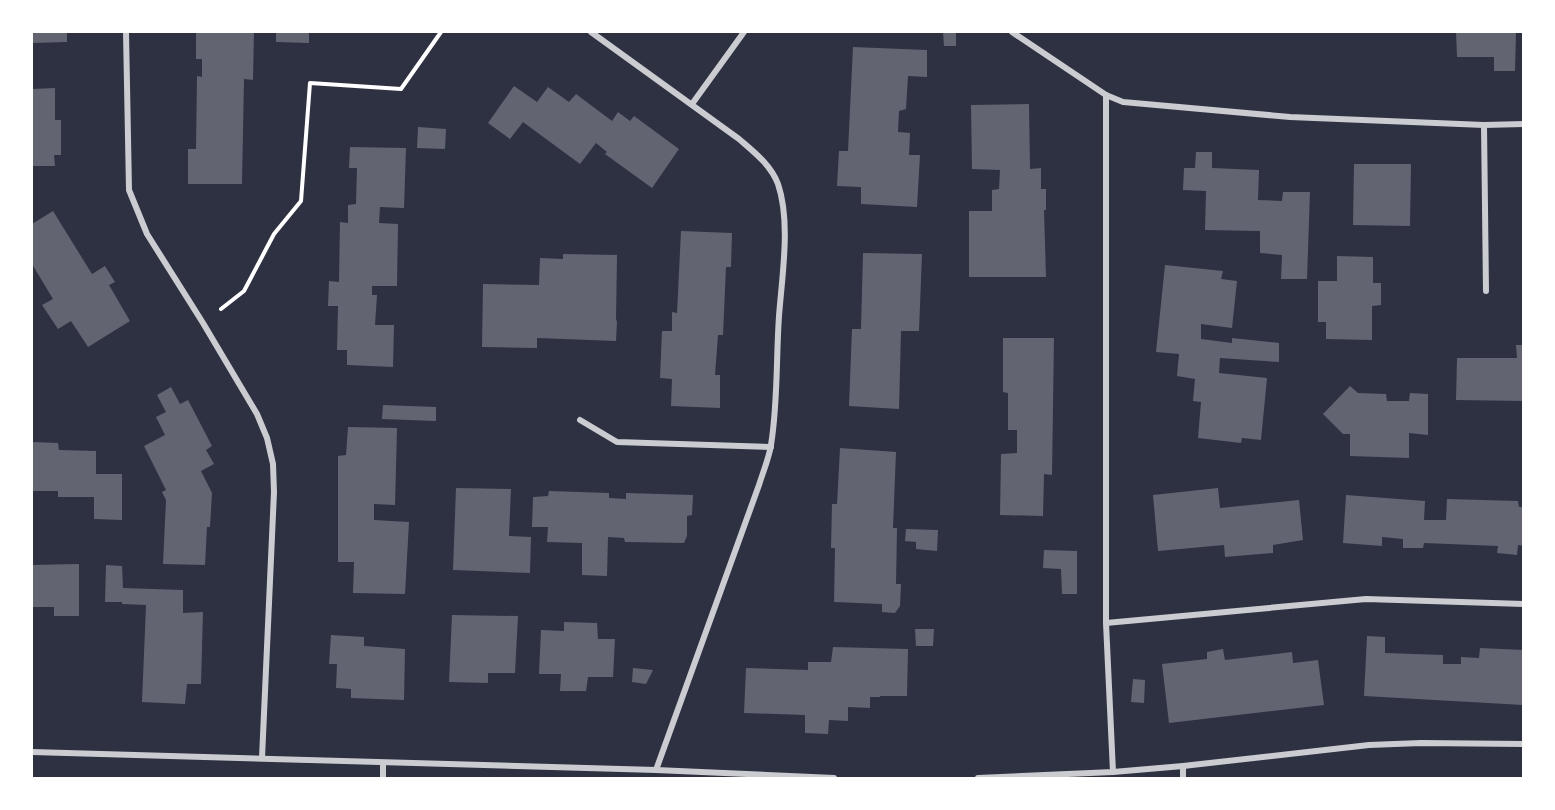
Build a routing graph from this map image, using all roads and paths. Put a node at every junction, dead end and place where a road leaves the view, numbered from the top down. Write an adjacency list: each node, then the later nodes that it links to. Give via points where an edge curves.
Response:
1 (126, 32): 11 (street, via 129,190 147,234)
2 (441, 32): 11 (path, via 401,89 310,83 301,201 274,234 244,291)
3 (591, 32): 7 (street)
4 (744, 32): 7 (street)
5 (1012, 32): 6 (street)
6 (1106, 95): 9 (street, via 1123,102 1266,116); 15 (street)
7 (692, 104): 13 (street, via 761,158 777,182 783,208)
8 (1524, 124): 9 (street)
9 (1484, 125): 10 (street)
10 (1486, 291)
11 (204, 323): 18 (street, via 257,414 273,464)
12 (580, 420): 13 (street, via 617,442)
13 (771, 447): 21 (street)
14 (1524, 604): 15 (street, via 1366,599)
15 (1106, 623): 22 (street)
16 (1524, 744): 20 (street, via 1369,745)
17 (32, 752): 18 (street)
18 (262, 758): 19 (street)
19 (383, 763): 21 (street); 23 (street)
20 (1183, 766): 22 (street); 26 (street)
21 (656, 770): 24 (street)
22 (1113, 772): 25 (street)
23 (383, 778)
24 (834, 778)
25 (978, 778)
26 (1183, 778)

